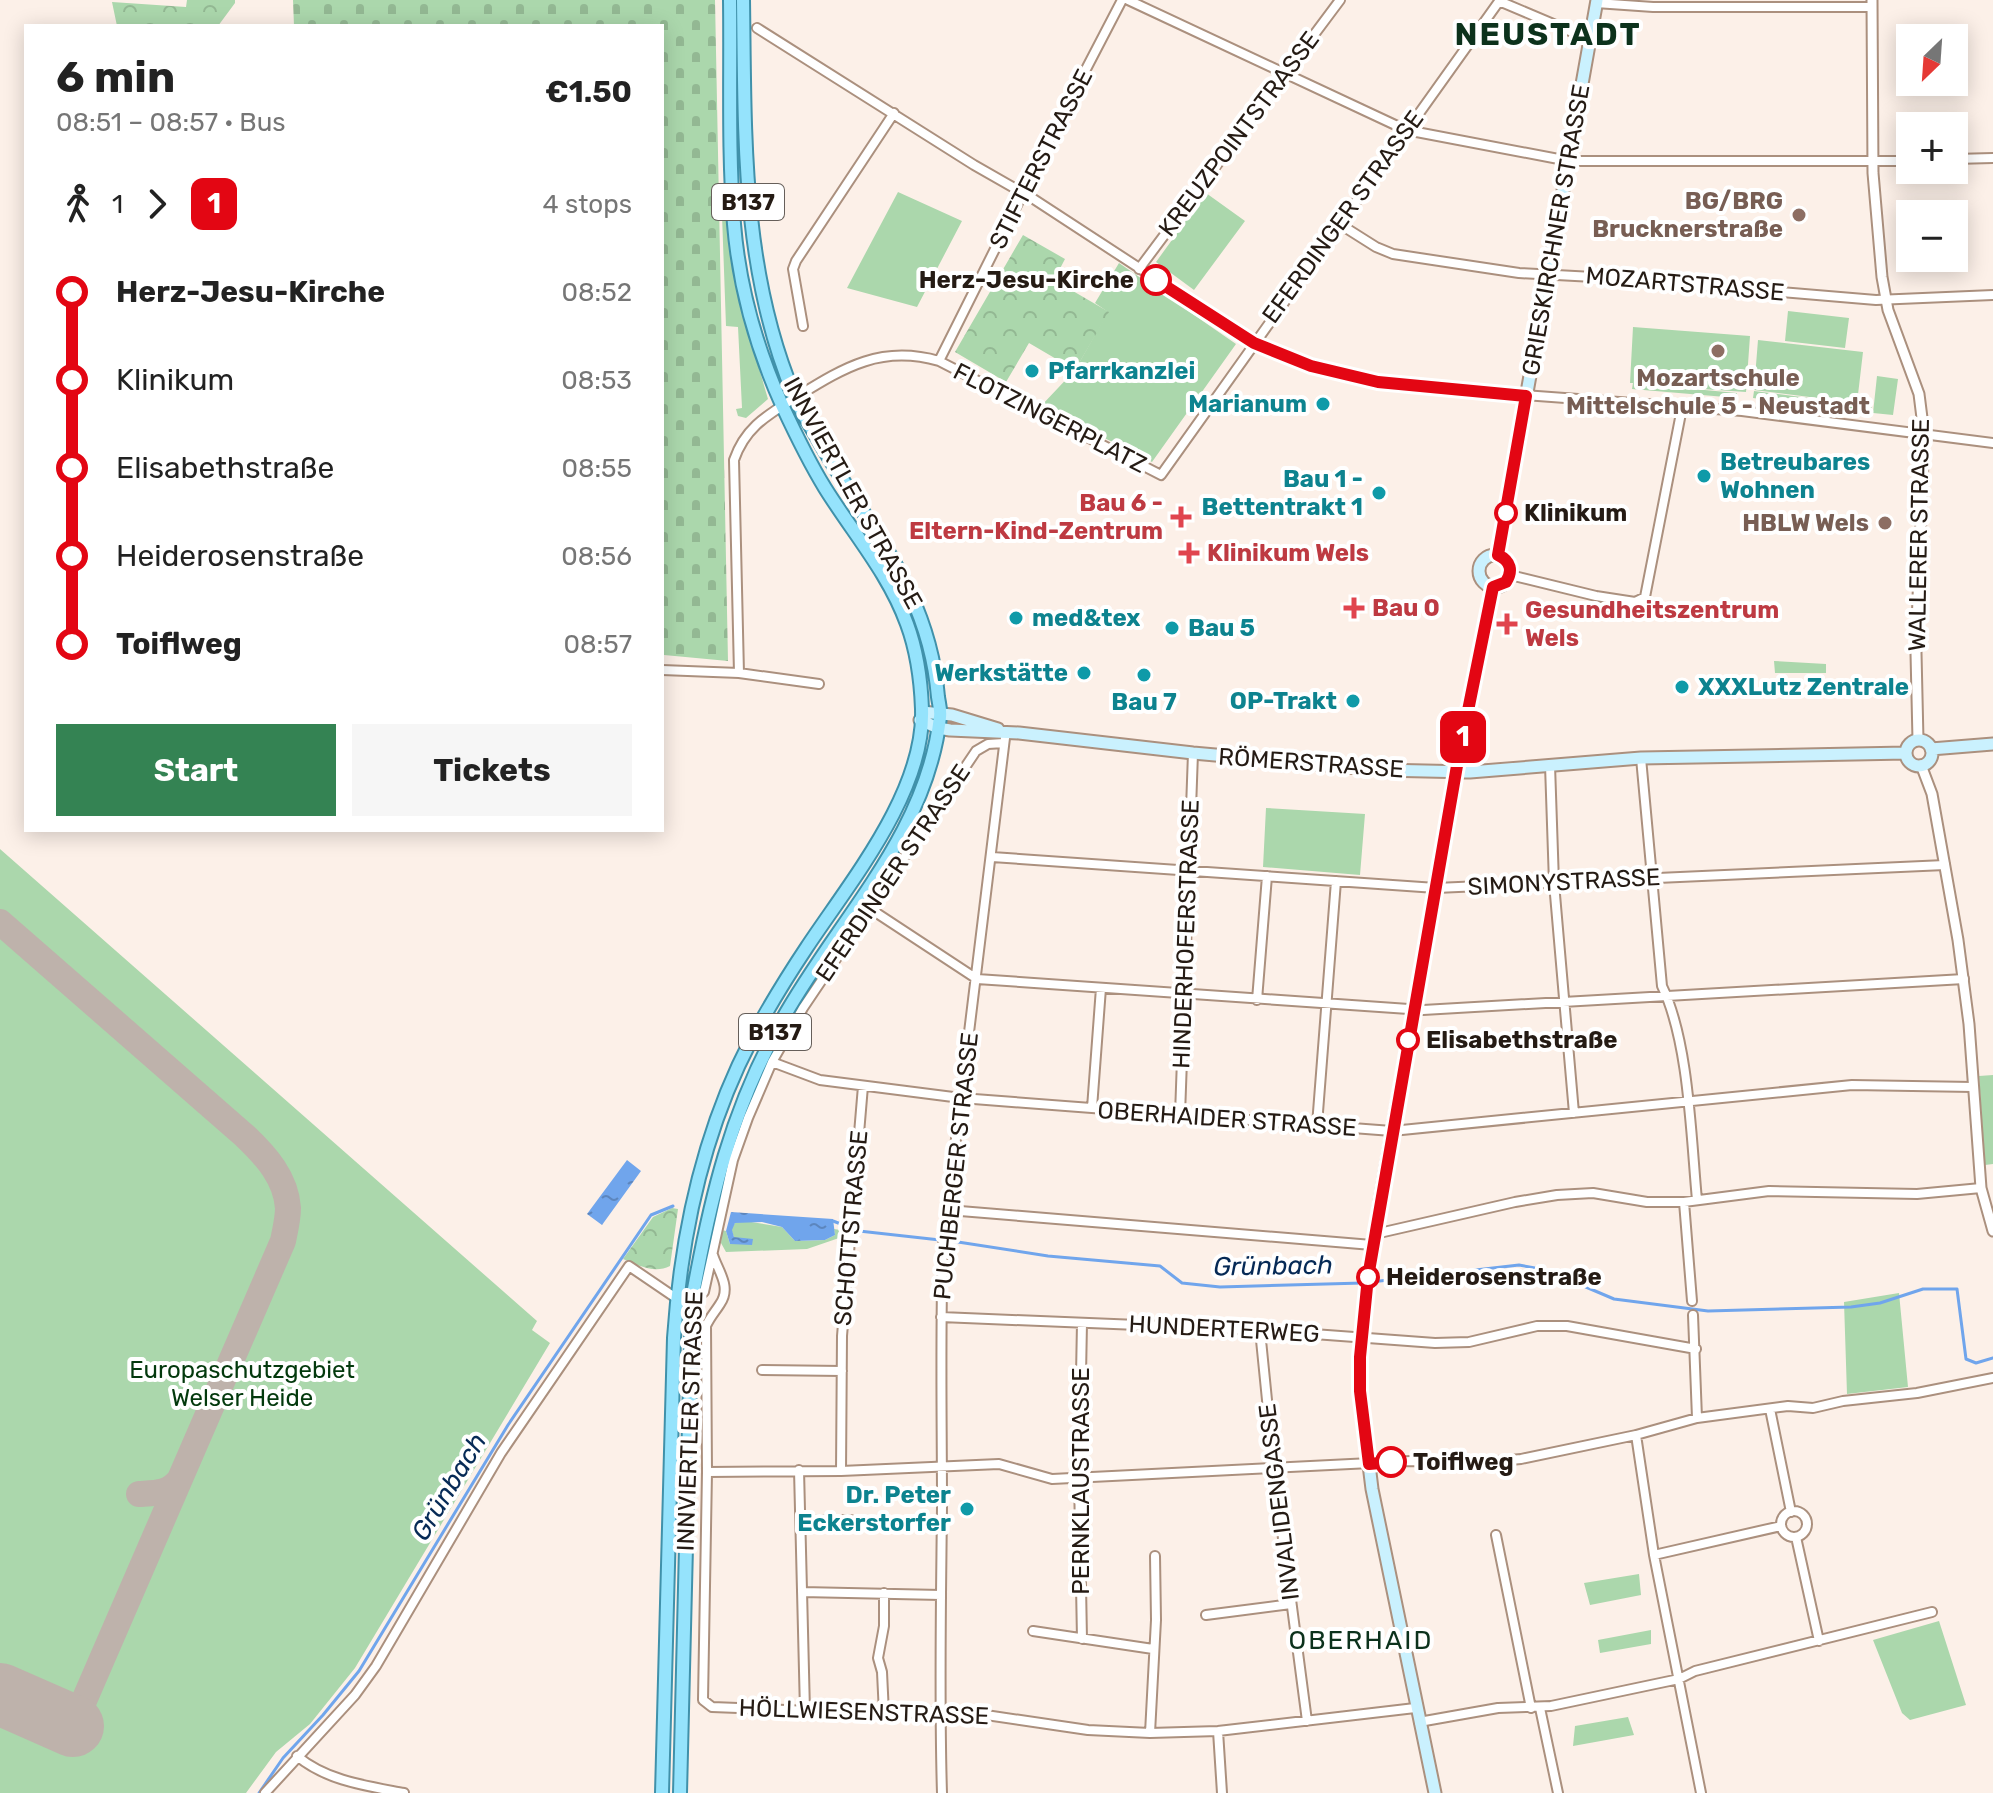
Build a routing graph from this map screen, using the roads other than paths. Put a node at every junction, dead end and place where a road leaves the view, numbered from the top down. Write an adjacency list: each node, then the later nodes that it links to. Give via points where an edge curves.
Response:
1 (730, 0): 29 (main road, INNVIERTLER STRASSE / B137, via 738,257)
2 (743, 0): 28 (main road, INNVIERTLER STRASSE / B137, via 749,215 760,289)
3 (1125, 0): 10 (street); 18 (street, STIFTERSTRASSE)
4 (1340, 0): 10 (street, KREUZPOINTSTRASSE)
5 (1500, 1): 9 (street); 12 (street, EFERDINGER STRASSE)
6 (1596, 2): 7 (street, via 1653,7); 9 (main road, GRIESKIRCHNER STRASSE)
7 (1872, 3): 17 (street, WALLERER STRASSE)
8 (757, 28): 11 (street)
9 (1591, 40): 15 (main road, GRIESKIRCHNER STRASSE)
10 (1283, 74): 12 (street); 20 (street, KREUZPOINTSTRASSE)
11 (894, 113): 18 (street); 24 (street, via 796,261)
12 (1406, 130): 15 (street); 19 (street, EFERDINGER STRASSE)
13 (1993, 158): 14 (street)
14 (1968, 159)
15 (1569, 161): 17 (street); 21 (main road, GRIESKIRCHNER STRASSE)
16 (1896, 161): 17 (street)
17 (1873, 162): 23 (street, WALLERER STRASSE)
18 (1024, 194): 20 (street); 26 (street, STIFTERSTRASSE)
19 (1338, 223): 21 (street, MOZARTSTRASSE, via 1393,254); 25 (street, EFERDINGER STRASSE)
20 (1139, 269): 25 (street)
21 (1547, 273): 23 (street, MOZARTSTRASSE); 27 (main road, GRIESKIRCHNER STRASSE)
22 (1993, 295): 23 (street, MOZARTSTRASSE)
23 (1885, 301): 31 (street, WALLERER STRASSE, via 1914,379)
24 (803, 326)
25 (1254, 343): 27 (street, via 1343,375); 33 (street, EFERDINGER STRASSE)
26 (939, 361): 28 (street, via 879,357 855,363); 33 (street, FLOTZINGERPLATZ)
27 (1526, 396): 30 (street); 34 (main road, GRIESKIRCHNER STRASSE)
28 (795, 398): 29 (street); 40 (main road, INNVIERTLER STRASSE / B137, via 913,596 931,643)
29 (782, 405): 38 (street, via 749,429 734,460); 41 (main road, INNVIERTLER STRASSE / B137, via 824,486 898,603 914,648)
30 (1682, 408): 31 (street); 35 (street, via 1645,597 1635,602 1596,596)
31 (1924, 434): 32 (street); 44 (street, WALLERER STRASSE)
32 (1993, 443)
33 (1161, 475)
34 (1498, 555): 35 (main road, via 1510,566); 36 (main road, via 1479,567 1484,582)
35 (1510, 575): 36 (main road)
36 (1493, 587): 52 (main road)
37 (664, 670): 38 (street)
38 (739, 673): 39 (street)
39 (819, 684)
40 (941, 713): 41 (main road, RÖMERSTRASSE); 42 (main road, INNVIERTLER STRASSE / B137); 43 (main road, RÖMERSTRASSE, via 979,722)
41 (921, 716): 42 (main road, RÖMERSTRASSE); 88 (main road, INNVIERTLER STRASSE / B137, via 911,772 893,815 787,977 735,1072 698,1180)
42 (938, 728): 43 (main road, RÖMERSTRASSE); 89 (main road, INNVIERTLER STRASSE / B137, via 932,766 910,822 802,986 751,1079 718,1173)
43 (1005, 738): 47 (main road, RÖMERSTRASSE, via 1068,737); 53 (street, PUCHBERGER STRASSE); 61 (street, EFERDINGER STRASSE, via 976,751)
44 (1918, 740): 46 (main road); 48 (main road)
45 (1993, 744): 46 (main road)
46 (1931, 749): 51 (main road, via 1929,760)
47 (1193, 753): 52 (main road, RÖMERSTRASSE); 55 (street, HINDERHOFERSTRASSE)
48 (1906, 753): 49 (main road, RÖMERSTRASSE); 51 (main road, via 1910,762)
49 (1641, 758): 50 (main road, RÖMERSTRASSE); 57 (street)
50 (1550, 765): 52 (main road, RÖMERSTRASSE); 59 (street)
51 (1921, 765): 54 (street)
52 (1456, 772): 60 (main road)
53 (992, 857): 55 (street, SIMONYSTRASSE); 62 (street, PUCHBERGER STRASSE)
54 (1945, 865): 57 (street, SIMONYSTRASSE); 63 (street)
55 (1189, 871): 56 (street, SIMONYSTRASSE); 65 (street, HINDERHOFERSTRASSE)
56 (1267, 876): 58 (street, SIMONYSTRASSE); 67 (street)
57 (1652, 878): 59 (street, SIMONYSTRASSE); 66 (street)
58 (1336, 881): 60 (street, SIMONYSTRASSE); 69 (street)
59 (1554, 883): 60 (street, SIMONYSTRASSE); 68 (street)
60 (1436, 888): 70 (main road)
61 (869, 908): 62 (street); 71 (street, EFERDINGER STRASSE)
62 (977, 979): 64 (street); 74 (street, PUCHBERGER STRASSE)
63 (1964, 979): 66 (street); 73 (street)
64 (1101, 988): 65 (street); 76 (street)
65 (1183, 994): 67 (street); 78 (street, HINDERHOFERSTRASSE)
66 (1667, 998): 68 (street); 75 (street)
67 (1257, 1000): 69 (street)
68 (1565, 1002): 70 (street); 77 (street)
69 (1327, 1004): 70 (street); 79 (street)
70 (1414, 1010): 80 (main road)
71 (772, 1062): 72 (street, OBERHAIDER STRASSE, via 820,1080); 87 (street, EFERDINGER STRASSE, via 733,1160)
72 (863, 1086): 74 (street, OBERHAIDER STRASSE); 98 (street, SCHOTTSTRASSE)
73 (1973, 1087): 75 (street, OBERHAIDER STRASSE, via 1852,1085); 81 (street)
74 (961, 1098): 76 (street, OBERHAIDER STRASSE); 84 (street, PUCHBERGER STRASSE)
75 (1687, 1103): 77 (street, OBERHAIDER STRASSE); 82 (street)
76 (1092, 1108): 78 (street, OBERHAIDER STRASSE)
77 (1574, 1113): 80 (street, OBERHAIDER STRASSE)
78 (1180, 1115): 79 (street, OBERHAIDER STRASSE)
79 (1317, 1125): 80 (street, OBERHAIDER STRASSE)
80 (1392, 1131): 86 (main road)
81 (1981, 1188): 82 (street, via 1917,1194 1769,1191); 85 (street)
82 (1697, 1200): 83 (street)
83 (1684, 1202): 86 (street, via 1557,1195); 90 (street)
84 (948, 1210): 86 (street); 92 (street, PUCHBERGER STRASSE)
85 (1993, 1231)
86 (1374, 1239): 95 (main road)
87 (712, 1246): 89 (street, EFERDINGER STRASSE, via 704,1292); 108 (street, via 726,1287 706,1326)
88 (676, 1298): 89 (street); 138 (street, via 629,1266 501,1453 376,1666); 141 (main road, INNVIERTLER STRASSE / B137)
89 (692, 1300): 142 (main road, INNVIERTLER STRASSE / B137)
90 (1692, 1301)
91 (1693, 1315): 96 (street)
92 (941, 1317): 93 (street, HUNDERTERWEG); 104 (street, PUCHBERGER STRASSE)
93 (1082, 1323): 94 (street, HUNDERTERWEG); 109 (street, PERNKLAUSTRASSE)
94 (1260, 1330): 95 (street, HUNDERTERWEG); 106 (street, INVALIDENGASSE)
95 (1361, 1336): 96 (street, HUNDERTERWEG, via 1469,1342 1537,1326 1567,1326); 103 (main road, via 1360,1391)
96 (1696, 1349): 101 (street)
97 (762, 1370): 98 (street)
98 (842, 1371): 107 (street, SCHOTTSTRASSE)
99 (1993, 1378): 100 (street, via 1813,1408)
100 (1770, 1409): 101 (street); 110 (street)
101 (1697, 1418): 102 (street)
102 (1636, 1435): 103 (street, via 1521,1459); 116 (street)
103 (1369, 1464): 106 (street); 129 (main road)
104 (942, 1466): 107 (street); 109 (street, via 999,1464 1052,1479); 120 (street, PUCHBERGER STRASSE)
105 (799, 1470): 107 (street); 108 (street); 112 (street)
106 (1274, 1470): 109 (street); 121 (street, INVALIDENGASSE)
107 (841, 1471)
108 (707, 1472): 131 (street, HÖLLWIESENSTRASSE, via 703,1700 712,1707)
109 (1079, 1478): 125 (street, PERNKLAUSTRASSE)
110 (1791, 1512): 113 (street); 115 (street, via 1807,1521)
111 (851, 1520): 112 (street)
112 (801, 1521): 118 (street)
113 (1781, 1526): 115 (street); 116 (street)
114 (1496, 1535): 130 (street)
115 (1796, 1537): 126 (street)
116 (1654, 1555): 128 (street)
117 (1155, 1556): 127 (street)
118 (802, 1592): 119 (street); 131 (street)
119 (884, 1593): 120 (street); 133 (street, via 878,1658)
120 (941, 1595): 132 (street, PUCHBERGER STRASSE)
121 (1291, 1604): 123 (street); 134 (street, INVALIDENGASSE)
122 (1932, 1612): 126 (street)
123 (1206, 1615)
124 (1033, 1631): 125 (street)
125 (1082, 1639): 127 (street)
126 (1819, 1641): 128 (street)
127 (1153, 1649): 137 (street)
128 (1679, 1679): 130 (street); 147 (street)
129 (1415, 1708): 134 (street, HÖLLWIESENSTRASSE); 135 (main road)
130 (1536, 1708): 135 (street, via 1498,1708); 146 (street)
131 (805, 1711): 133 (street, HÖLLWIESENSTRASSE)
132 (939, 1712): 133 (street, HÖLLWIESENSTRASSE); 137 (street, HÖLLWIESENSTRASSE); 143 (street, PUCHBERGER STRASSE)
133 (884, 1714)
134 (1307, 1721): 136 (street, HÖLLWIESENSTRASSE)
135 (1419, 1722): 145 (main road)
136 (1218, 1731): 137 (street, HÖLLWIESENSTRASSE); 144 (street)
137 (1150, 1733)
138 (297, 1756): 139 (street); 140 (street, via 335,1778)
139 (265, 1793)
140 (404, 1793)
141 (662, 1793)
142 (680, 1793)
143 (942, 1793)
144 (1222, 1793)
145 (1435, 1793)
146 (1558, 1793)
147 (1701, 1793)

